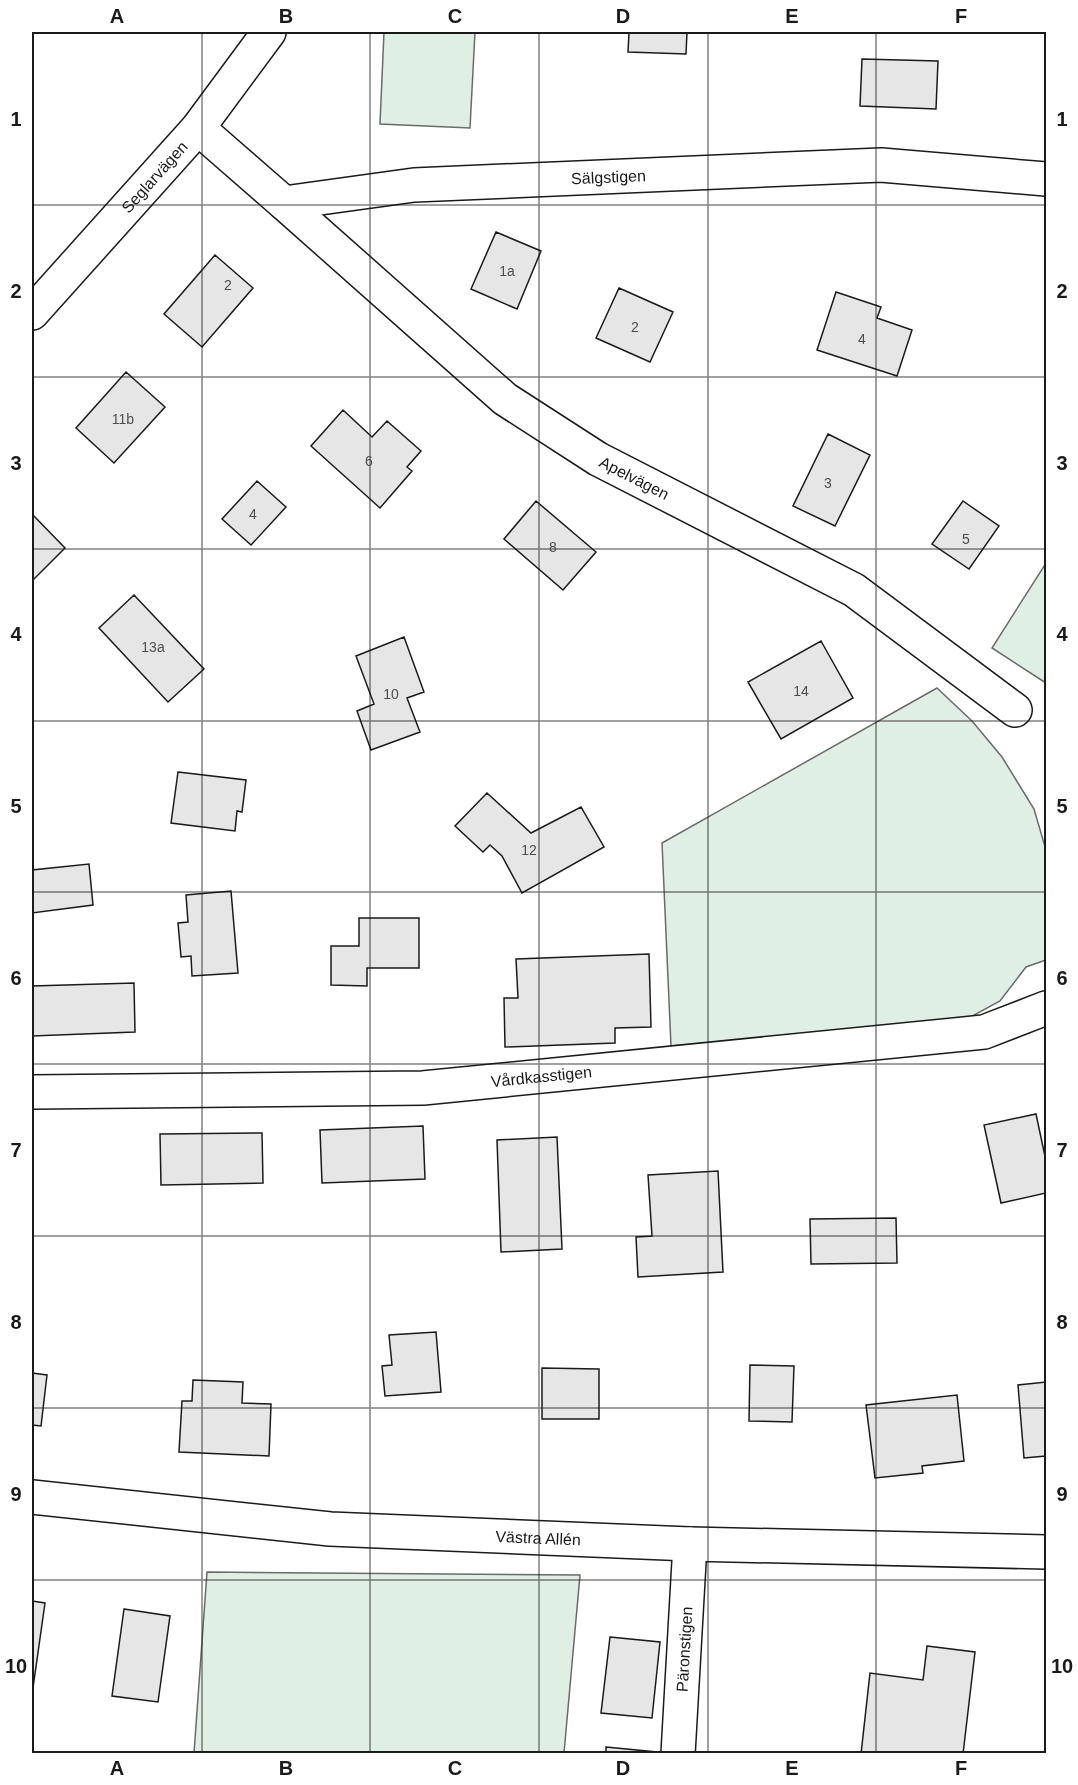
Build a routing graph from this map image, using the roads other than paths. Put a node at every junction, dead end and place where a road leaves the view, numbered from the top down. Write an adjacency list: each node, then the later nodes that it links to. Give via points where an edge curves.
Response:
1 (269, 32): 2 (street, Seglarvägen)
2 (198, 128): 4 (street); 5 (street, Seglarvägen)
3 (1047, 179): 4 (street, Sälgstigen, via 881,165 414,185)
4 (284, 203): 6 (street, Apelvägen, via 505,399 598,459 854,590)
5 (32, 314)
6 (1015, 710)
7 (1047, 1008): 8 (street, Vårdkasstigen, via 984,1032 423,1088)
8 (32, 1092)
9 (32, 1497): 10 (street, Västra Allén, via 330,1529)
10 (690, 1544): 11 (street, Västra Allén); 12 (street, Päronstigen)
11 (1047, 1552)
12 (678, 1754)

